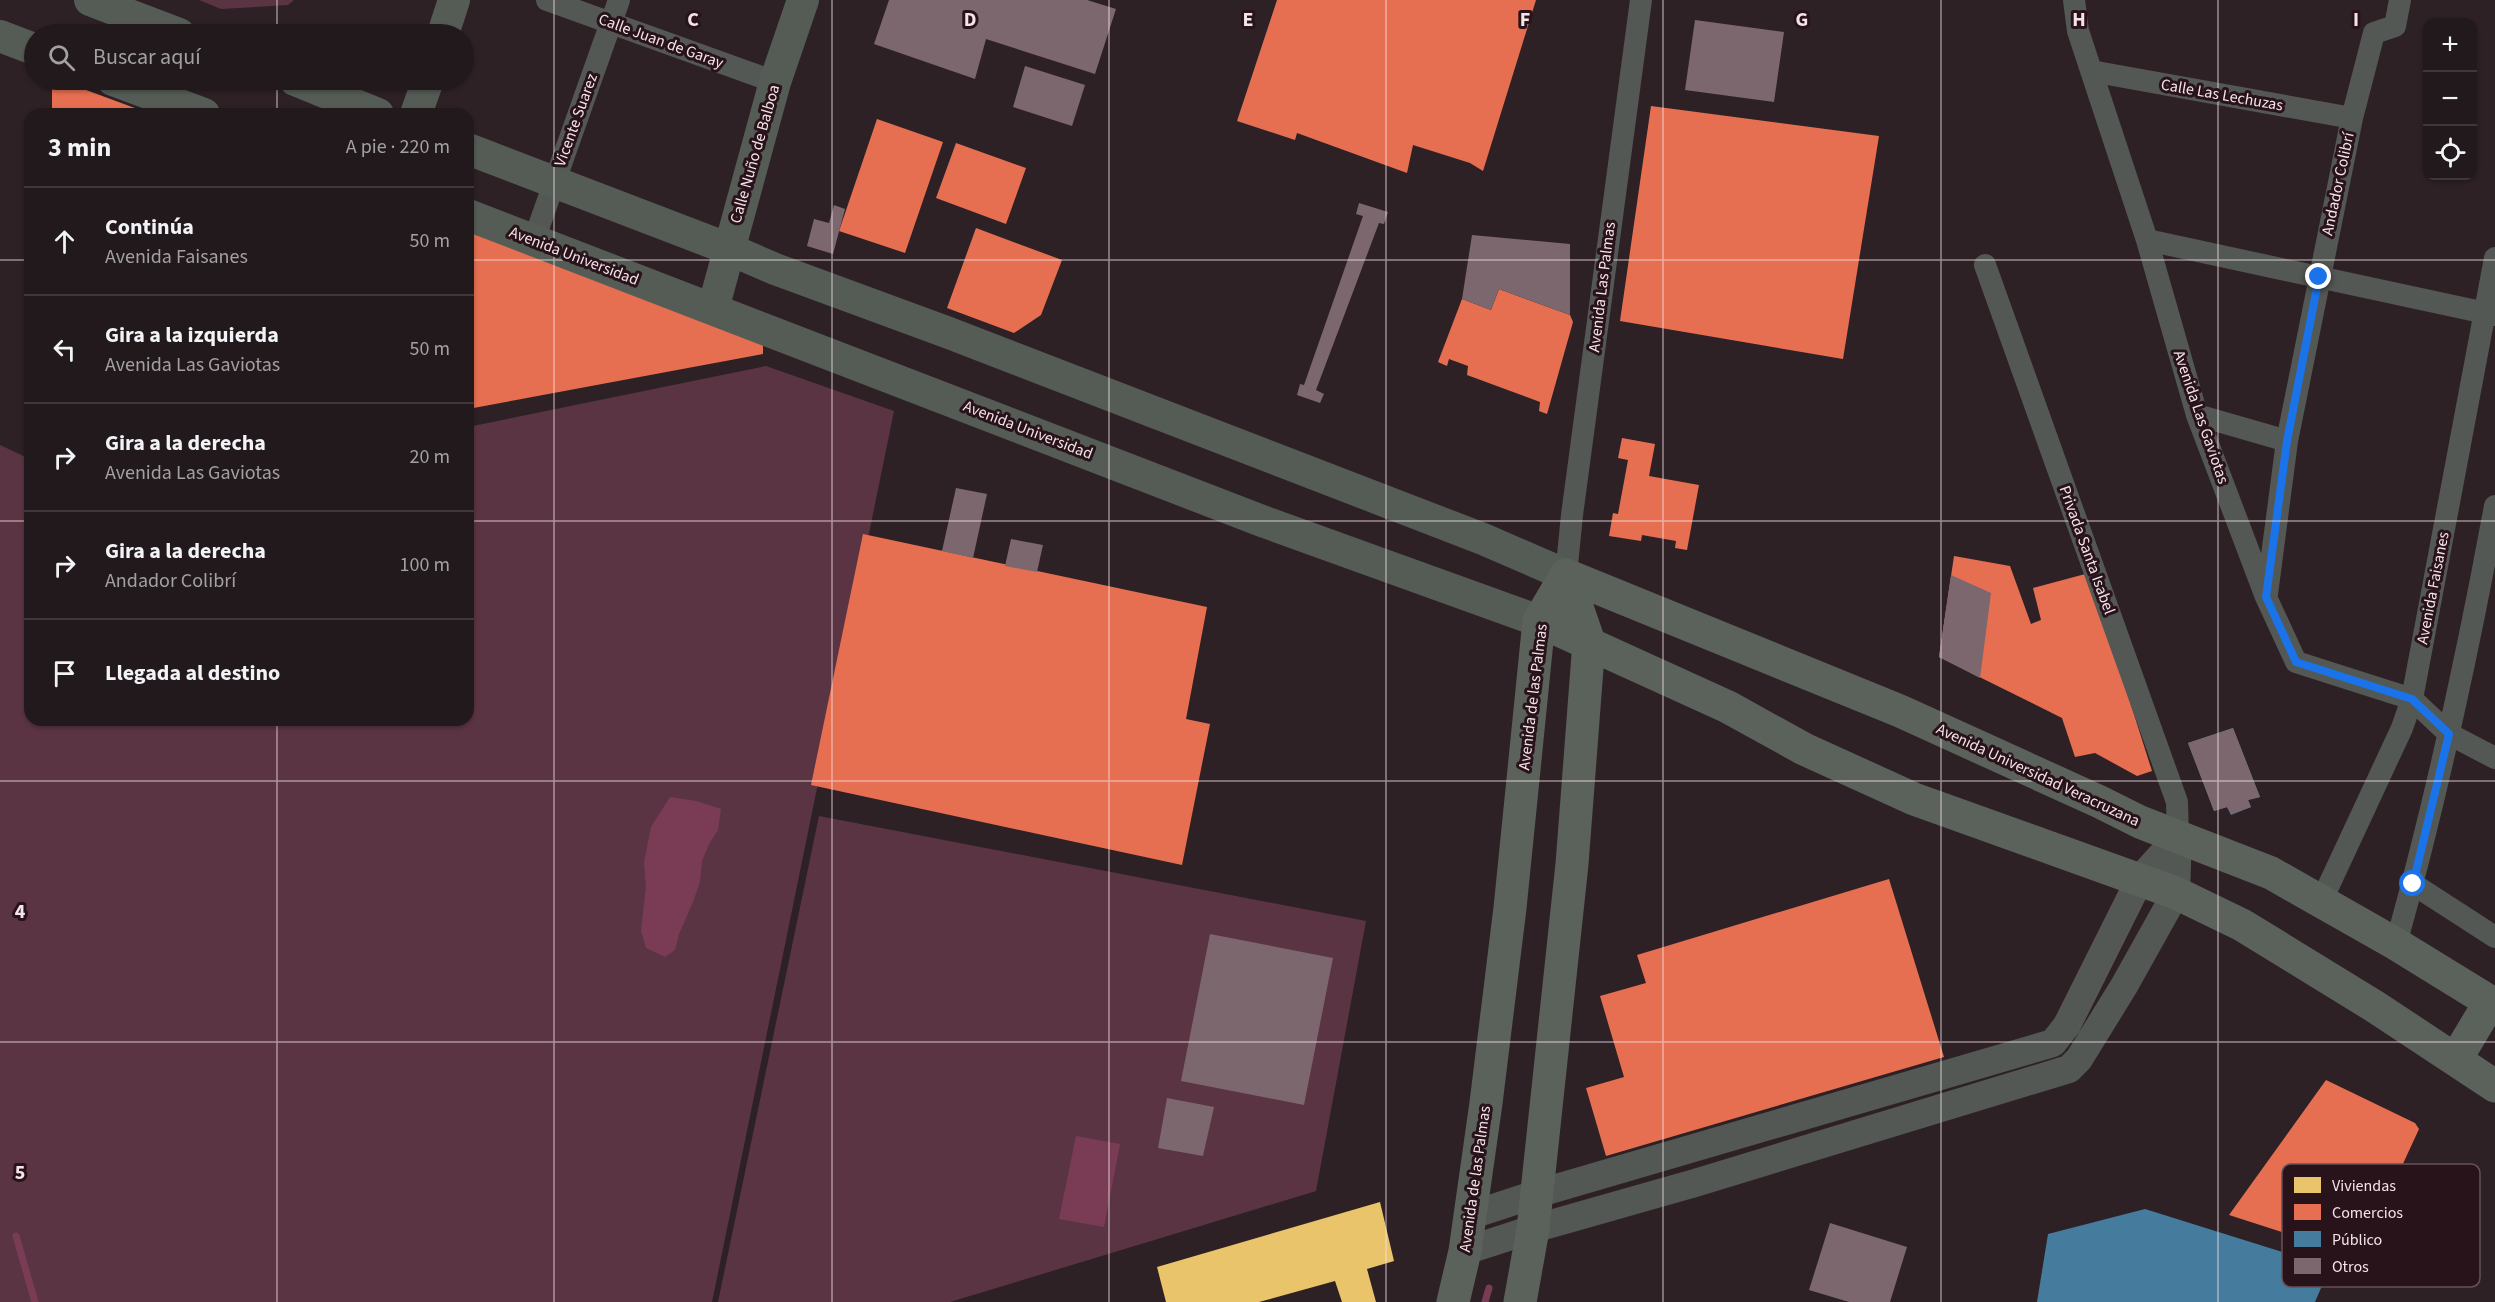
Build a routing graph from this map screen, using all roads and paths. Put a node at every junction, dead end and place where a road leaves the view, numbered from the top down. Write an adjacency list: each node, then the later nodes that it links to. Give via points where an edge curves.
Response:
1 (90, 0): 10 (main road)
2 (454, 0): 11 (main road)
3 (547, 0): 9 (street, Calle Juan de Garay)
4 (619, 0): 9 (street, Vicente Suarez)
5 (803, 0): 15 (main road, Calle Nuño de Balboa)
6 (1641, 0): 37 (street, Avenida Las Palmas)
7 (2073, 0): 14 (street, Avenida Las Gaviotas)
8 (2400, 0): 22 (street, Andador Colibrí, via 2395,26 2374,33)
9 (611, 23): 15 (street, Calle Juan de Garay); 24 (street, Vicente Suarez)
10 (153, 24)
11 (446, 24)
12 (0, 36): 13 (main road)
13 (24, 45)
14 (2091, 71): 22 (street, Calle Las Lechuzas); 27 (street, Avenida Las Gaviotas)
15 (776, 82): 28 (main road, Calle Nuño de Balboa)
16 (140, 90): 19 (main road)
17 (319, 90): 20 (main road)
18 (424, 90): 21 (main road)
19 (188, 108)
20 (363, 108)
21 (418, 108)
22 (2352, 118): 31 (street, Andador Colibrí)
23 (474, 151): 24 (main road)
24 (554, 180): 26 (street, Vicente Suarez); 28 (main road)
25 (474, 217): 26 (main road, Avenida Universidad)
26 (534, 240): 32 (main road, Avenida Universidad)
27 (2147, 240): 31 (street); 34 (street, Avenida Las Gaviotas)
28 (729, 249): 32 (main road, Calle Nuño de Balboa); 37 (main road, via 1483,539)
29 (2495, 258): 33 (street, Avenida Faisanes)
30 (1985, 265): 44 (street, Privada Santa Isabel, via 2177,802)
31 (2319, 277): 33 (street); 35 (street, Andador Colibrí)
32 (712, 309): 39 (main road, Avenida Universidad, via 1262,521)
33 (2490, 314): 41 (street, Avenida Faisanes)
34 (2197, 415): 35 (street); 38 (street, Avenida Las Gaviotas)
35 (2287, 441): 38 (street, Andador Colibrí)
36 (2495, 506): 42 (street)
37 (1566, 575): 39 (main road, Avenida de las Palmas); 40 (main road); 44 (main road, Avenida Universidad Veracruzana, via 1900,711)
38 (2266, 597): 41 (street, Avenida Las Gaviotas, via 2296,662)
39 (1539, 621): 40 (main road, Avenida Universidad); 59 (main road, Avenida de las Palmas, via 1510,908)
40 (1589, 642): 45 (main road, via 1914,799); 58 (main road, via 1572,864)
41 (2412, 699): 42 (street, Avenida Las Gaviotas); 48 (street, Avenida Faisanes)
42 (2449, 734): 43 (street, Avenida Las Gaviotas); 46 (street)
43 (2495, 758)
44 (2178, 837): 45 (street); 47 (street); 48 (main road, Avenida Universidad Veracruzana, via 2271,873)
45 (2140, 879): 47 (main road); 53 (street, via 2060,1037 2053,1043)
46 (2413, 884): 49 (street); 50 (street)
47 (2176, 893): 52 (main road, via 2242,925); 55 (street, via 2074,1065)
48 (2321, 902): 50 (main road, Avenida Universidad Veracruzana)
49 (2495, 937)
50 (2396, 944): 51 (main road, Avenida Universidad Veracruzana)
51 (2493, 1004): 52 (main road)
52 (2456, 1059): 54 (main road)
53 (1977, 1065): 55 (street); 56 (street)
54 (2495, 1086)
55 (1984, 1095): 57 (street)
56 (1750, 1132): 57 (street); 58 (street)
57 (1761, 1162): 60 (street)
58 (1536, 1194): 59 (street); 60 (main road)
59 (1469, 1216): 61 (main road, Avenida de las Palmas)
60 (1533, 1229): 61 (street); 63 (main road)
61 (1465, 1251): 62 (main road, Avenida de las Palmas)
62 (1453, 1302)
63 (1520, 1302)

